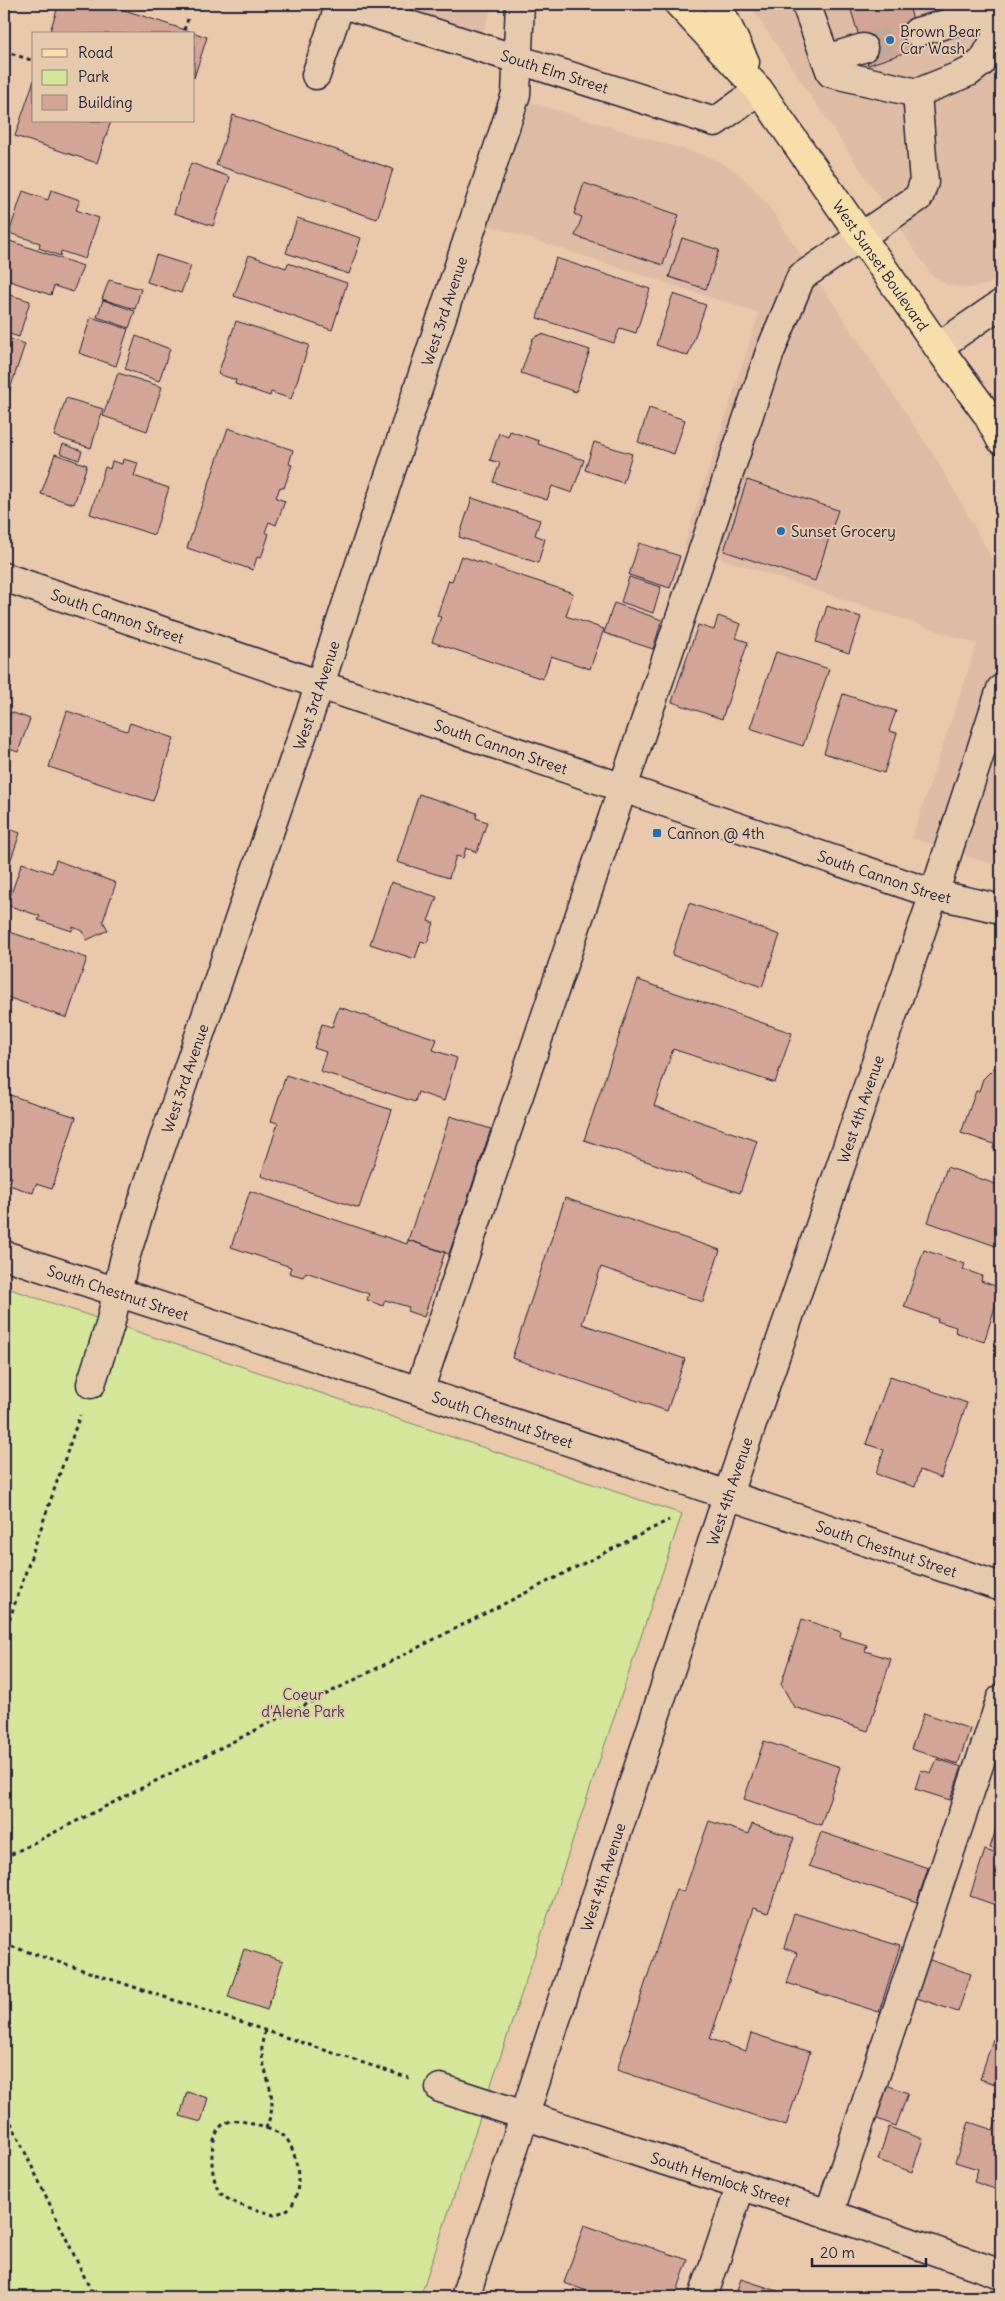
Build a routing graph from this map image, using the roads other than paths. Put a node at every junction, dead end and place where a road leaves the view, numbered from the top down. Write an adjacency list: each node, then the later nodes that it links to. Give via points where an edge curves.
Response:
1 (341, 4): 10 (street, South Elm Street); 11 (street)
2 (520, 4): 10 (street, West 3rd Avenue)
3 (680, 4): 12 (main road, West Sunset Boulevard)
4 (717, 4): 12 (main road, West Sunset Boulevard)
5 (806, 4): 9 (street)
6 (988, 8): 7 (street); 13 (street, via 998,36 983,62 969,72)
7 (917, 32)
8 (863, 48): 9 (street)
9 (826, 59): 13 (street, via 831,73)
10 (517, 60): 12 (street, South Elm Street, via 714,122); 20 (street, West 3rd Avenue, via 516,94)
11 (316, 75)
12 (759, 90): 14 (main road, West Sunset Boulevard)
13 (916, 94): 14 (street, via 922,189 919,197)
14 (863, 237): 16 (main road, West Sunset Boulevard); 22 (street, via 801,277 770,352)
15 (1001, 304): 16 (street)
16 (938, 347): 17 (main road, West Sunset Boulevard)
17 (994, 410): 18 (main road, West Sunset Boulevard)
18 (1001, 440)
19 (4, 577): 20 (street, South Cannon Street)
20 (320, 684): 22 (street, South Cannon Street); 26 (street, West 3rd Avenue, via 148,1184)
21 (1001, 689): 23 (street, West 4th Avenue)
22 (624, 789): 23 (street, South Cannon Street); 28 (street)
23 (934, 894): 24 (street, South Cannon Street); 29 (street, West 4th Avenue)
24 (1001, 909)
25 (4, 1255): 26 (street, South Chestnut Street)
26 (117, 1294): 27 (street, West 3rd Avenue); 28 (street, South Chestnut Street)
27 (91, 1384)
28 (419, 1391): 29 (street, South Chestnut Street)
29 (728, 1494): 30 (street, South Chestnut Street); 33 (street, West 4th Avenue)
30 (1001, 1587)
31 (1001, 1699): 35 (street)
32 (440, 2088): 33 (street, South Hemlock Street)
33 (524, 2114): 34 (street, South Hemlock Street); 37 (street, West 4th Avenue)
34 (741, 2185): 35 (street, South Hemlock Street); 38 (street)
35 (829, 2214): 36 (street, South Hemlock Street)
36 (1001, 2274)
37 (465, 2297)
38 (704, 2297)

